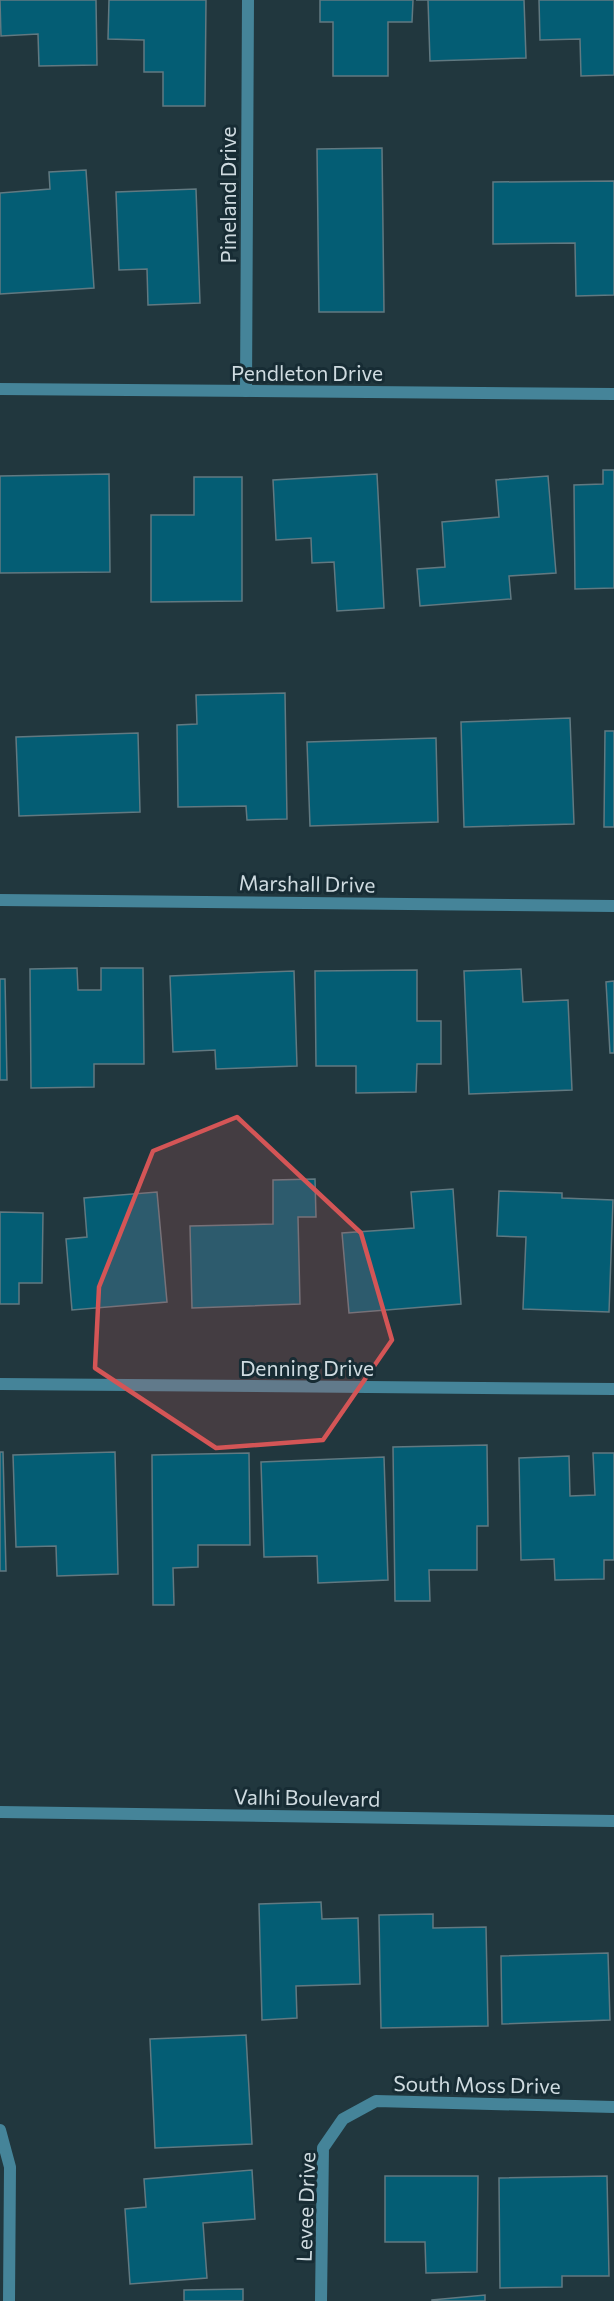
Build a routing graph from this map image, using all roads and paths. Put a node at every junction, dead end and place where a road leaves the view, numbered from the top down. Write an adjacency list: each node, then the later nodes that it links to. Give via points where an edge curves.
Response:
1 (248, 0): 3 (street, Pineland Drive)
2 (0, 389): 3 (street, Pendleton Drive)
3 (246, 391): 4 (street, Pendleton Drive)
4 (614, 394)
5 (0, 900): 6 (street, Marshall Drive)
6 (614, 906)
7 (0, 1384): 8 (street, Denning Drive)
8 (614, 1389)
9 (0, 1812): 10 (street, Valhi Boulevard)
10 (614, 1821)
11 (614, 2108): 12 (street, South Moss Drive, via 376,2101)
12 (343, 2119): 15 (street, Levee Drive, via 323,2148)
13 (0, 2130): 14 (street, via 10,2167)
14 (9, 2301)
15 (321, 2301)

